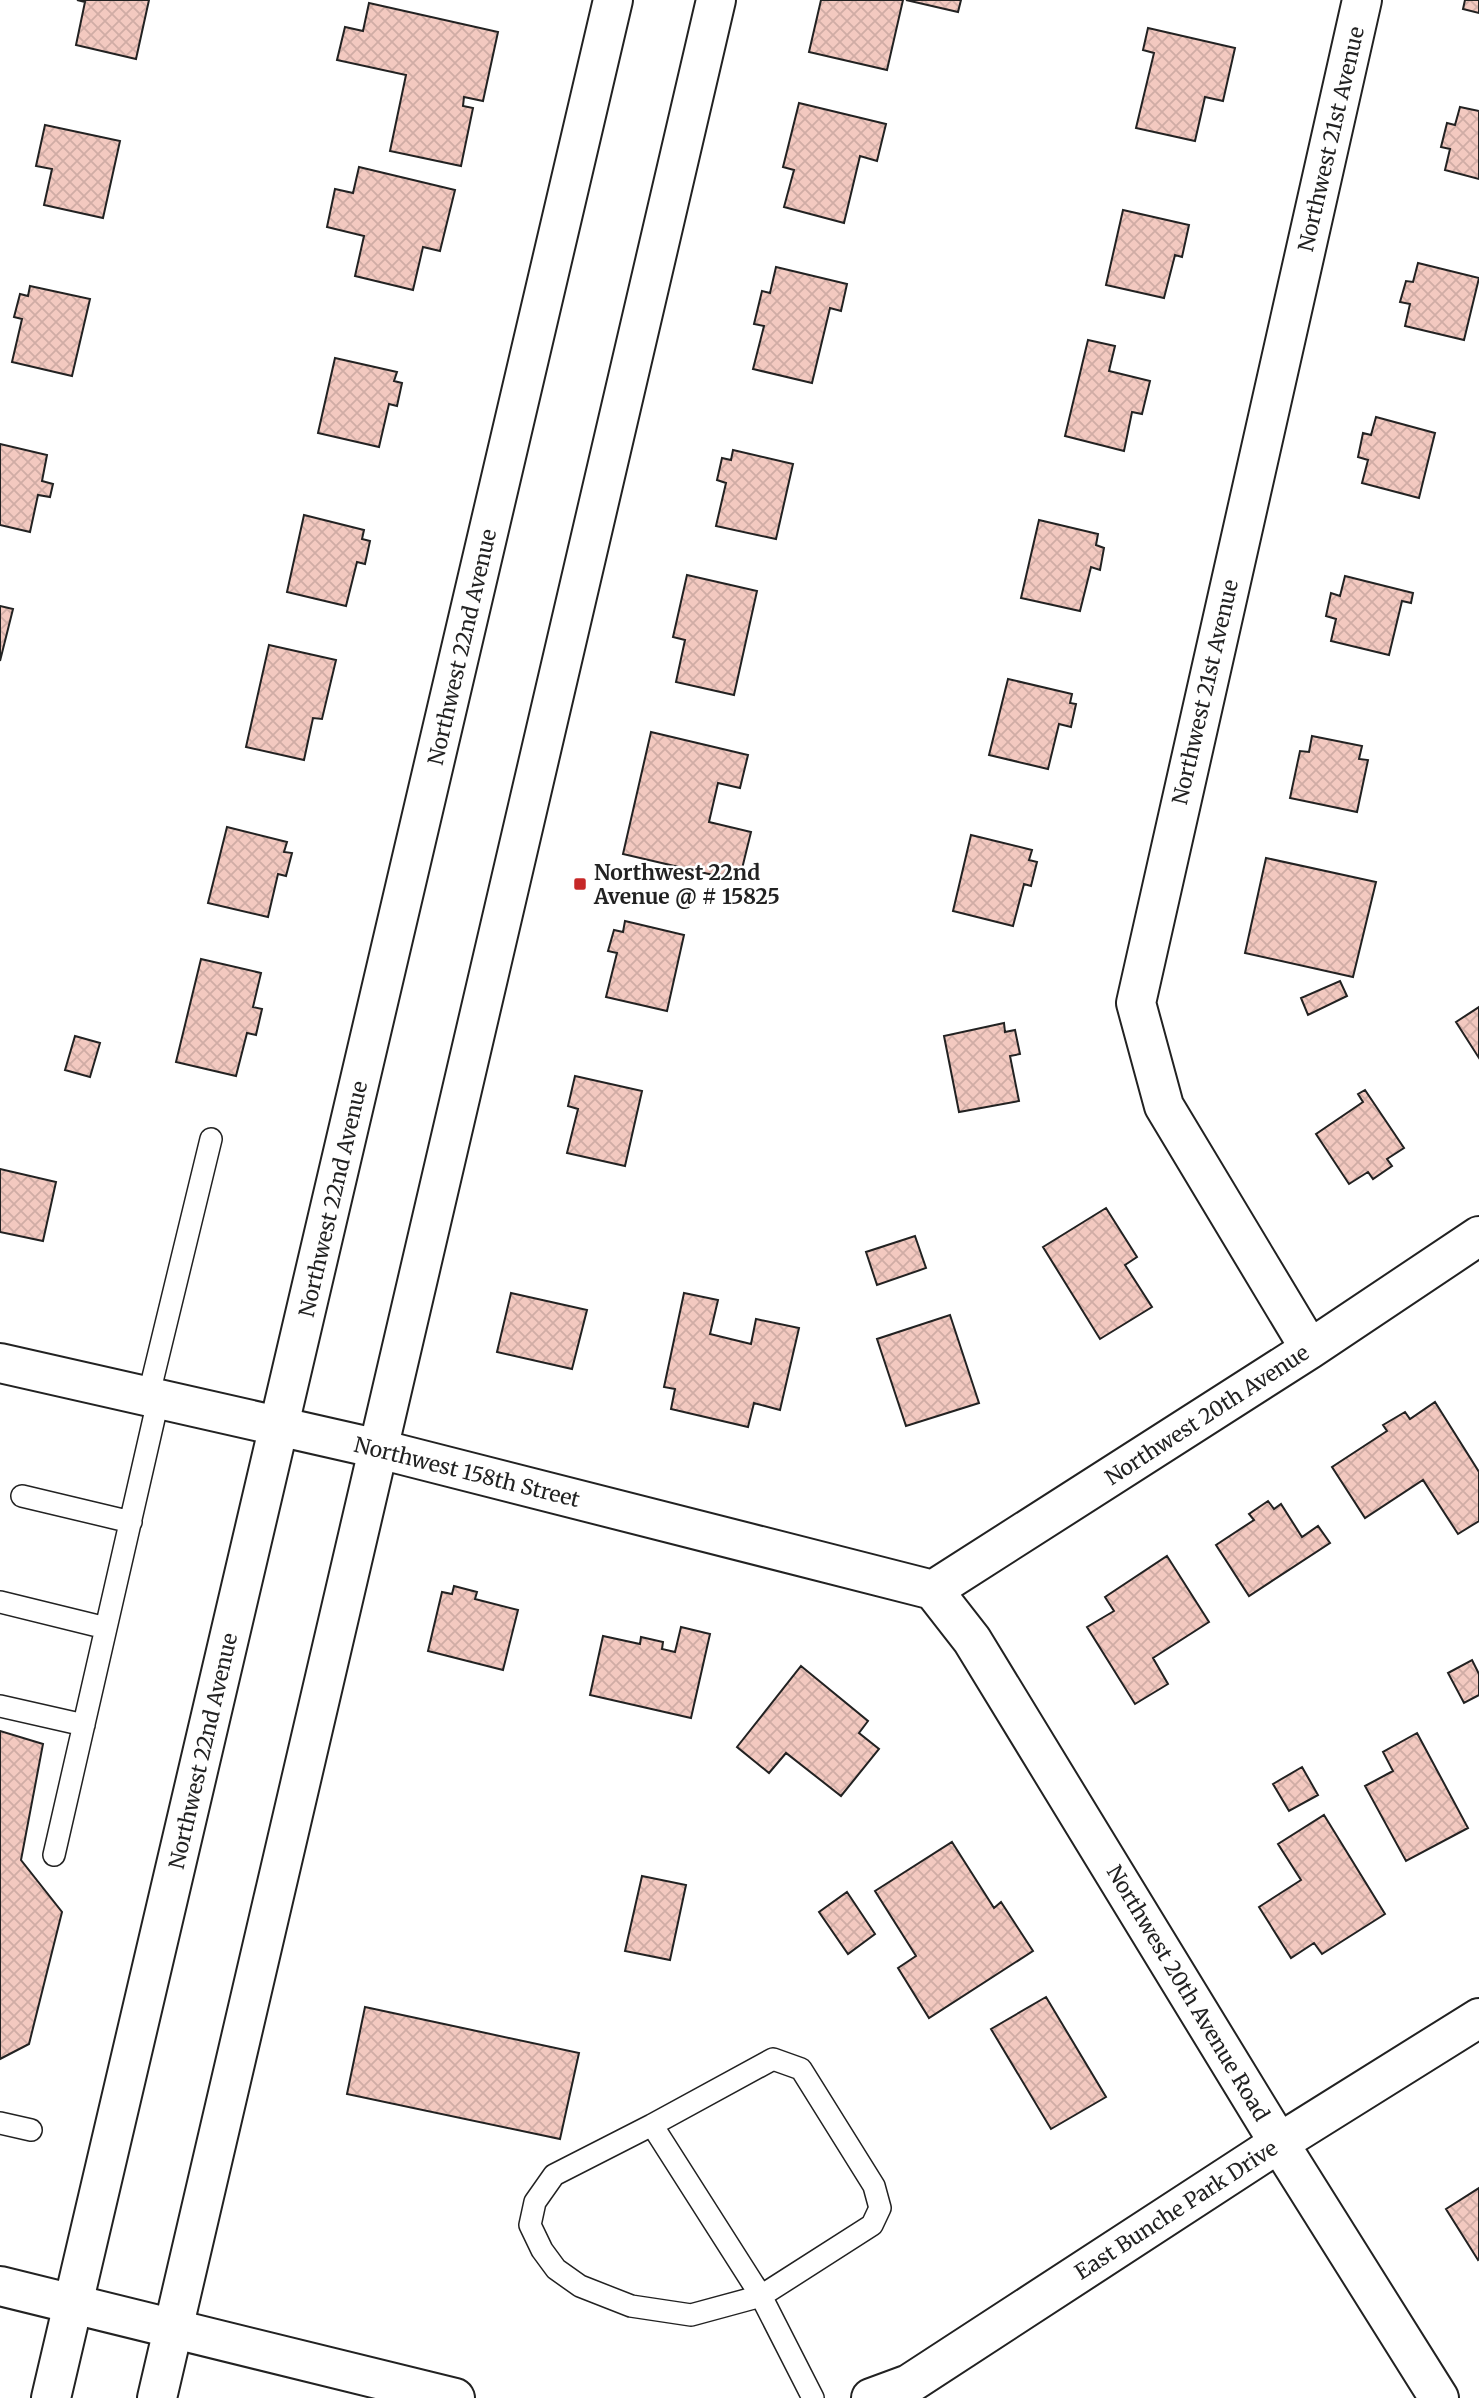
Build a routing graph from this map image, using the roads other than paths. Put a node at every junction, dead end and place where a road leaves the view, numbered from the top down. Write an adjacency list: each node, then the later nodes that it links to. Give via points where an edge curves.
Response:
1 (612, 0): 9 (street, Northwest 22nd Avenue)
2 (716, 0): 10 (street)
3 (1362, 0): 6 (street, Northwest 21st Avenue, via 1136,1003 1164,1106)
4 (211, 1139): 8 (lane)
5 (1479, 1236): 6 (street, Northwest 20th Avenue)
6 (1310, 1349): 13 (street, Northwest 20th Avenue)
7 (0, 1363): 8 (street, Northwest 158th Street)
8 (153, 1400): 9 (street, Northwest 158th Street); 12 (lane)
9 (280, 1427): 10 (street, Northwest 158th Street); 26 (street, Northwest 22nd Avenue)
10 (379, 1449): 13 (street, Northwest 158th Street); 27 (street)
11 (22, 1496): 12 (lane)
12 (131, 1522): 15 (lane)
13 (933, 1590): 23 (street, Northwest 20th Avenue Road, via 972,1640)
14 (0, 1602): 15 (lane)
15 (106, 1628): 17 (lane)
16 (0, 1706): 17 (lane)
17 (84, 1725): 18 (lane)
18 (54, 1855)
19 (1479, 2018): 23 (street, East Bunche Park Drive)
20 (0, 2123): 22 (lane)
21 (652, 2124): 25 (lane); 25 (lane, via 554,2175 535,2202 530,2225 542,2250 556,2269 580,2286 631,2306 691,2315); 25 (lane, via 773,2059 801,2069 874,2186 880,2208 872,2225)
22 (31, 2130)
23 (1279, 2143): 32 (street, East Bunche Park Drive, via 909,2384); 33 (street, Northwest 20th Avenue Road)
24 (0, 2286): 26 (street)
25 (761, 2296): 31 (lane)
26 (73, 2304): 27 (street); 28 (street, Northwest 22nd Avenue)
27 (172, 2327): 29 (street); 30 (street)
28 (51, 2398)
29 (157, 2398)
30 (455, 2398)
31 (813, 2398)
32 (870, 2398)
33 (1439, 2398)

